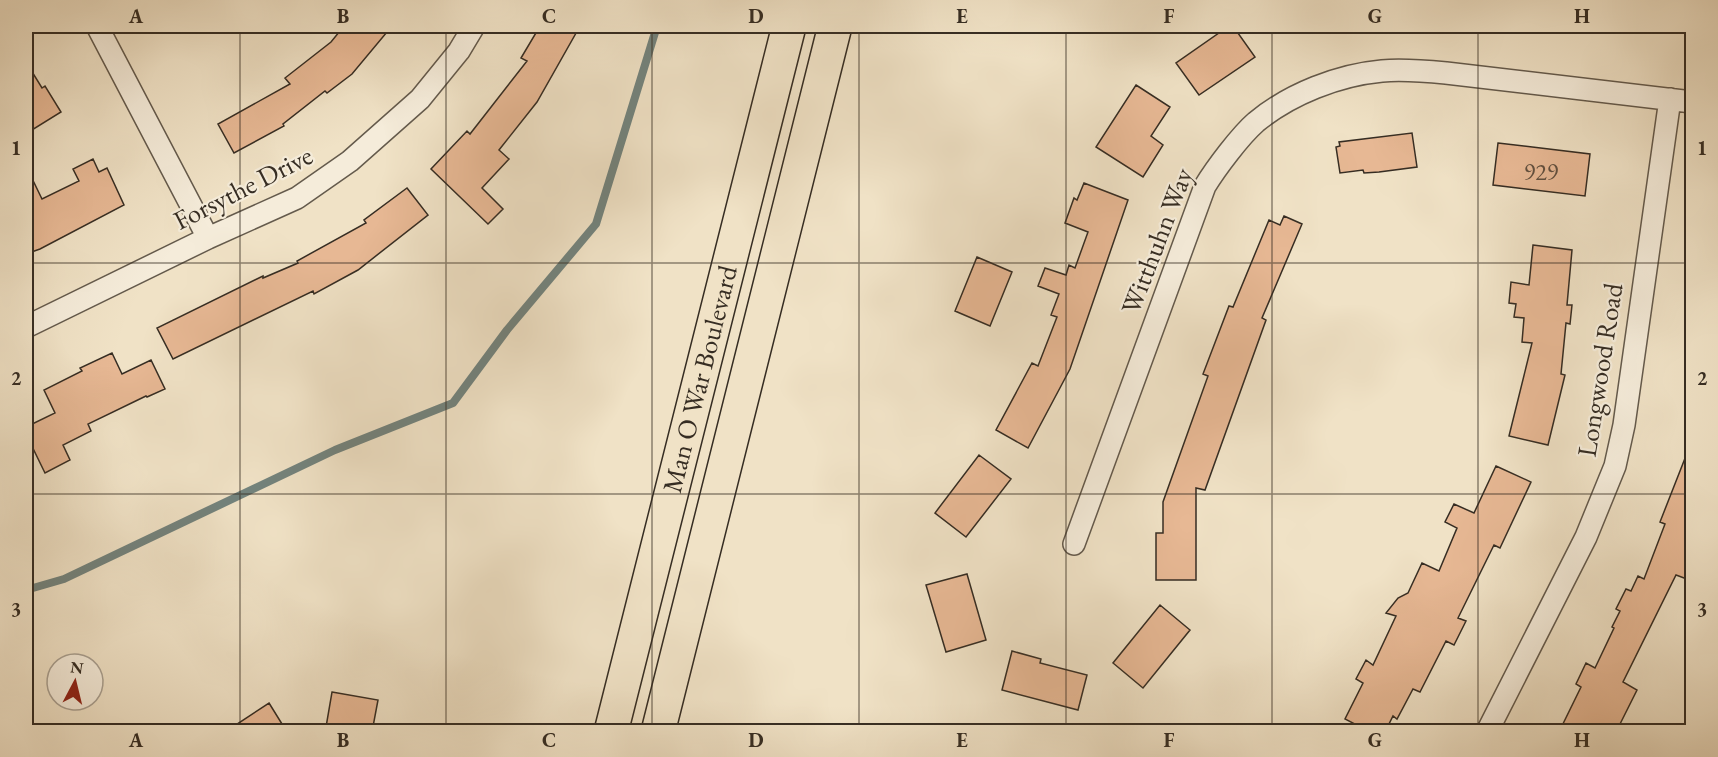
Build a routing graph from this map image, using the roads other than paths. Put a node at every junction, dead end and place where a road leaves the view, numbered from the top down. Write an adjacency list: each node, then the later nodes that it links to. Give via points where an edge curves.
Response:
1 (97, 26): 7 (street)
2 (474, 26): 7 (street, Forsythe Drive, via 420,99 350,161 297,198)
3 (789, 26): 10 (main road, Man O War Boulevard)
4 (835, 26): 11 (main road, Man O War Boulevard)
5 (1670, 99): 6 (street, Witthuhn Way); 9 (street, Witthuhn Way, via 1446,73 1382,71 1343,78 1309,91 1255,123 1205,186); 12 (street, Longwood Road, via 1615,466 1586,537)
6 (1692, 102)
7 (208, 238): 8 (street, Forsythe Drive)
8 (26, 327)
9 (1074, 544)
10 (611, 732)
11 (658, 732)
12 (1486, 732)

